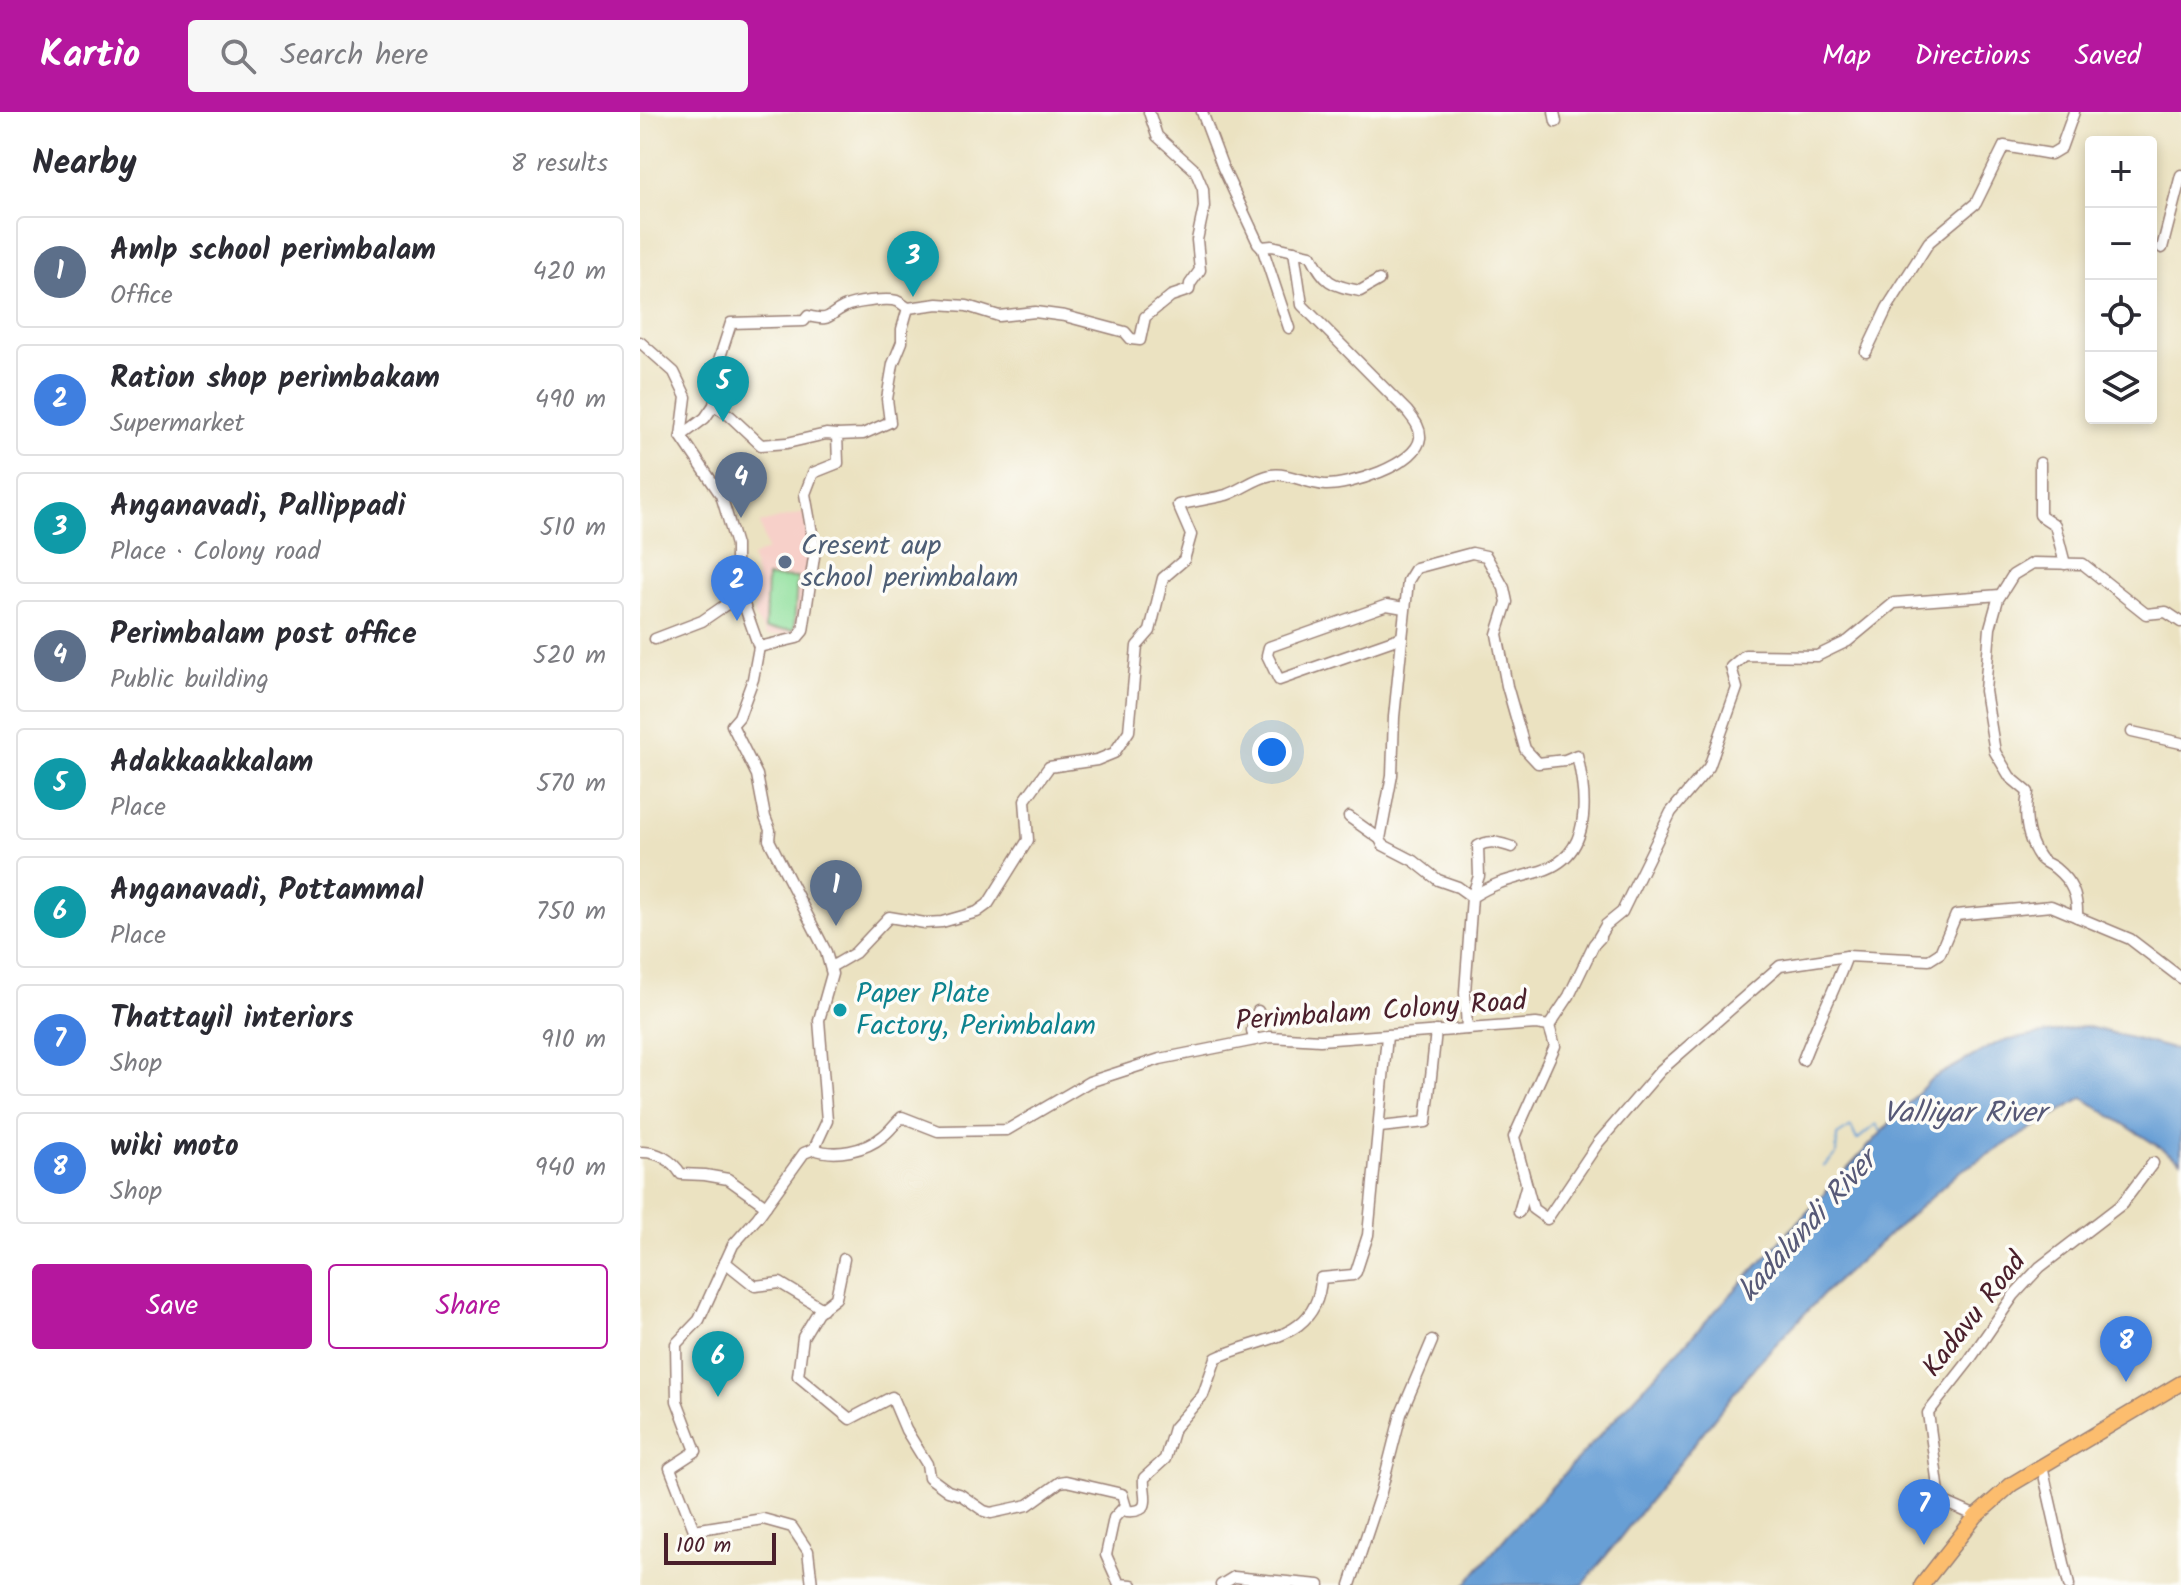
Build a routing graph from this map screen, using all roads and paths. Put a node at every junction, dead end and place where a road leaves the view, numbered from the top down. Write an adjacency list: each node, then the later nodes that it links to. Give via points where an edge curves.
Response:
1 (1149, 112): 9 (street, via 1157,136 1195,170 1204,207 1197,240 1200,270 1189,290 1171,296 1145,317 1140,340 1065,316 999,316 938,304)
2 (1202, 112): 5 (street)
3 (2074, 112): 12 (street, via 2061,148 2051,154 2004,146 1976,203 1929,242)
4 (2181, 175): 6 (street)
5 (1262, 247): 7 (street); 10 (street)
6 (2162, 248)
7 (1294, 251): 8 (street, via 1311,255 1323,278 1334,286 1360,291); 33 (street, via 1302,305 1407,411 1417,425 1418,444 1397,463 1352,482 1326,485 1273,475 1227,494 1178,505 1191,535 1184,560 1163,578 1150,631 1137,646 1129,731 1114,753 1049,767 1025,800 1028,840 988,904 942,922 889,917 855,953)
8 (1379, 280)
9 (908, 308): 13 (street, via 897,301 868,301 844,306 833,316 808,316 794,323 731,323 719,360); 14 (street, via 887,399 890,422 863,434)
10 (1289, 328)
11 (640, 342): 15 (street, via 674,372 686,397)
12 (1866, 352)
13 (714, 405): 14 (street, via 761,445); 15 (street)
14 (837, 435): 24 (street, via 838,463 813,473 805,494 815,550 805,624 797,638)
15 (681, 436): 18 (street, via 721,495 736,545)
16 (2040, 463): 17 (street, via 2040,515 2055,525)
17 (2065, 564): 19 (street, via 2033,563 2013,575); 21 (street, via 2083,564 2146,614 2166,612)
18 (740, 595): 23 (street, via 702,621); 24 (street)
19 (2000, 595): 31 (street, via 1990,628 1985,691 1995,752 2010,777 2028,792 2024,813 2031,839 2041,860 2057,869 2074,890); 36 (street, via 1894,603 1848,641 1817,656 1745,655 1731,667 1737,688 1709,767 1671,812 1622,912 1606,925)
20 (1404, 608): 22 (street); 22 (street, via 1387,605 1321,627 1269,647 1267,655 1279,680); 30 (street, via 1416,568 1472,553 1486,556 1507,602 1497,634 1525,749 1538,763 1577,755 1580,767 1583,815 1572,854 1559,864 1495,883)
21 (2181, 622)
22 (1402, 637): 28 (street, via 1392,775)
23 (655, 639)
24 (759, 647): 33 (street, via 753,679 732,725 757,775 769,840)
25 (2132, 732): 26 (street)
26 (2181, 743)
27 (1349, 817): 28 (street)
28 (1380, 839): 30 (street)
29 (1512, 847): 30 (street, via 1495,841 1478,846 1479,876)
30 (1472, 897): 37 (street)
31 (2077, 917): 32 (street, Perimbalam Colony Road, via 2051,906 1956,915 1940,953 1929,960); 34 (street, Perimbalam Colony Road, via 2130,939)
32 (1847, 956): 41 (street); 46 (street, Perimbalam Colony Road, via 1780,966 1694,1040 1598,1143 1547,1219 1533,1209)
33 (831, 967): 43 (street, via 832,982 819,1020 827,1121)
34 (2181, 978)
35 (1258, 1011): 40 (street)
36 (1549, 1026): 37 (street, Perimbalam Colony Road); 46 (street, Perimbalam Colony Road, via 1555,1046 1514,1137)
37 (1467, 1029): 38 (street, Perimbalam Colony Road)
38 (1436, 1031): 39 (street, Perimbalam Colony Road); 42 (street, via 1426,1122)
39 (1387, 1036): 40 (street, Perimbalam Colony Road); 42 (street)
40 (1254, 1040): 43 (street, Perimbalam Colony Road, via 1160,1059 1089,1082 1007,1130 938,1131 902,1117 883,1137 851,1152 826,1154)
41 (1803, 1060)
42 (1380, 1127): 55 (street, via 1368,1235 1356,1272 1321,1278 1318,1300 1288,1332 1216,1358 1203,1395 1174,1428 1165,1459 1144,1478 1145,1505 1132,1512)
43 (814, 1149): 47 (street, via 804,1153)
44 (640, 1152): 47 (street, via 675,1164 681,1174 728,1179)
45 (2153, 1163): 56 (street, Kadavu Road, via 2122,1204 2040,1267 2014,1295 1928,1413 1940,1500)
46 (1527, 1186): 48 (street)
47 (766, 1206): 50 (street)
48 (1519, 1212)
49 (844, 1259): 51 (street, via 836,1298)
50 (725, 1262): 51 (street, via 755,1286 780,1283); 57 (street, via 699,1320 676,1344 677,1401 696,1451 670,1468 694,1530 763,1519 792,1527 808,1551)
51 (823, 1309): 55 (street, via 803,1337 798,1376 850,1419 892,1397 935,1482 991,1513 1028,1505 1060,1482 1071,1481 1122,1494)
52 (1432, 1341): 61 (street, via 1401,1414)
53 (2181, 1383): 54 (main road)
54 (2042, 1466): 56 (main road); 63 (street)
55 (1125, 1506): 58 (street, via 1114,1518 1106,1555 1119,1584)
56 (1976, 1516): 62 (main road)
57 (812, 1585)
58 (1132, 1585)
59 (1221, 1585): 60 (street, via 1234,1577)
60 (1319, 1585)
61 (1350, 1585)
62 (1922, 1585)
63 (2069, 1585)

